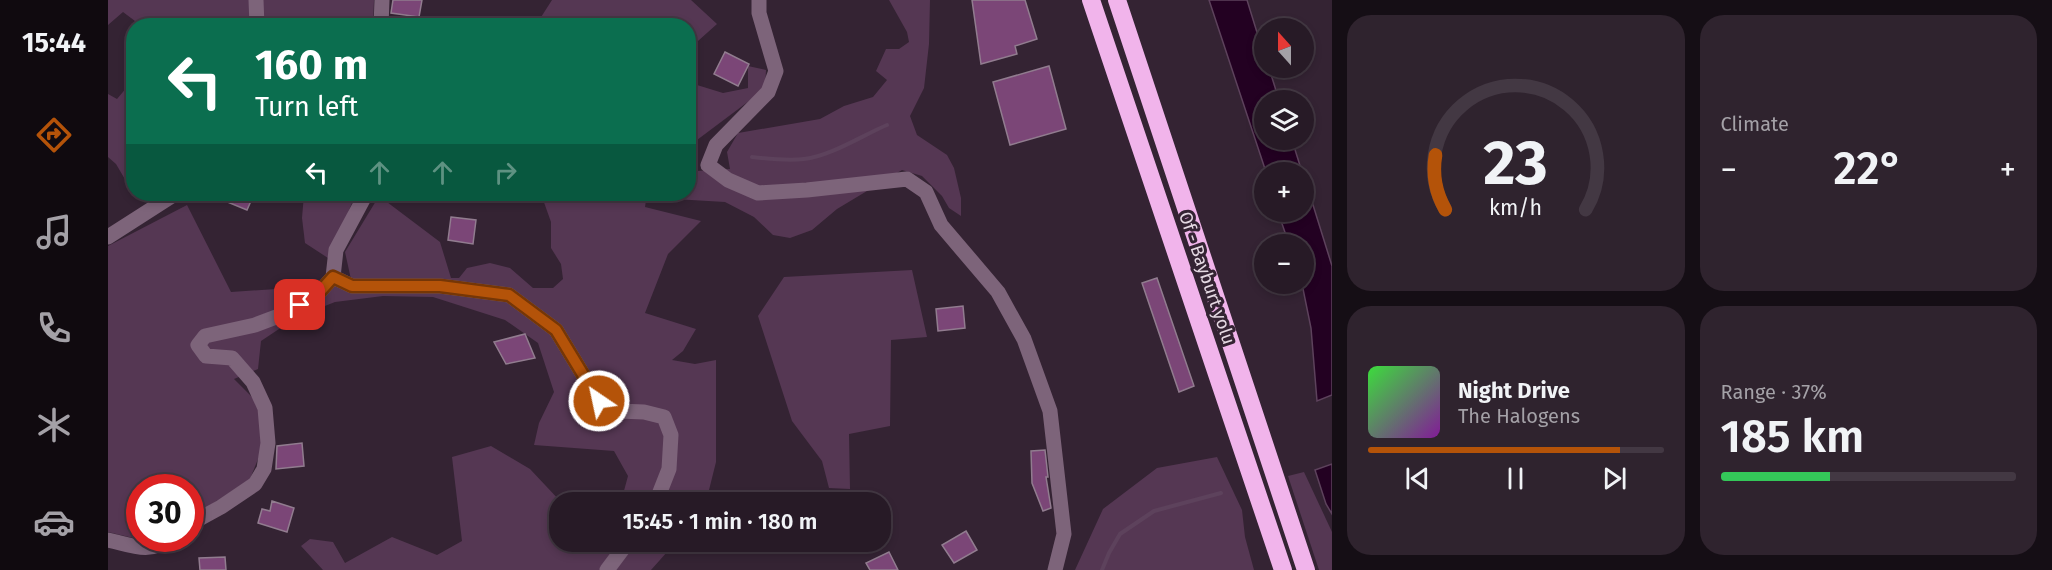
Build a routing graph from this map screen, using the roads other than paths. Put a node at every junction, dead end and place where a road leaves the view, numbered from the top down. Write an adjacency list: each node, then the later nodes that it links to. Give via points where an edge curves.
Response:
1 (256, 0): 6 (street)
2 (382, 0): 7 (street)
3 (759, 0): 18 (street, via 759,13 776,71 768,92 716,145 708,165 728,180 758,193 907,179 926,192 941,225 998,292 1024,339 1050,411 1064,534)
4 (1091, 0): 19 (highway, Of - Bayburt yolu)
5 (1117, 0): 20 (highway, Of - Bayburt yolu)
6 (257, 18)
7 (381, 18)
8 (164, 201): 10 (street)
9 (362, 201): 11 (street, via 336,250)
10 (108, 237)
11 (333, 277): 12 (street, via 352,286 440,286 509,295 556,330 599,401 620,411 664,417 671,435 669,469); 13 (street, via 316,296 284,314 205,336 198,345 206,356 231,358 253,382 265,408 268,443 264,469 255,484)
12 (660, 492)
13 (204, 516)
14 (108, 540): 15 (street)
15 (126, 544)
16 (620, 552): 17 (street)
17 (607, 570)
18 (1055, 570)
19 (1283, 570)
20 (1306, 570)

